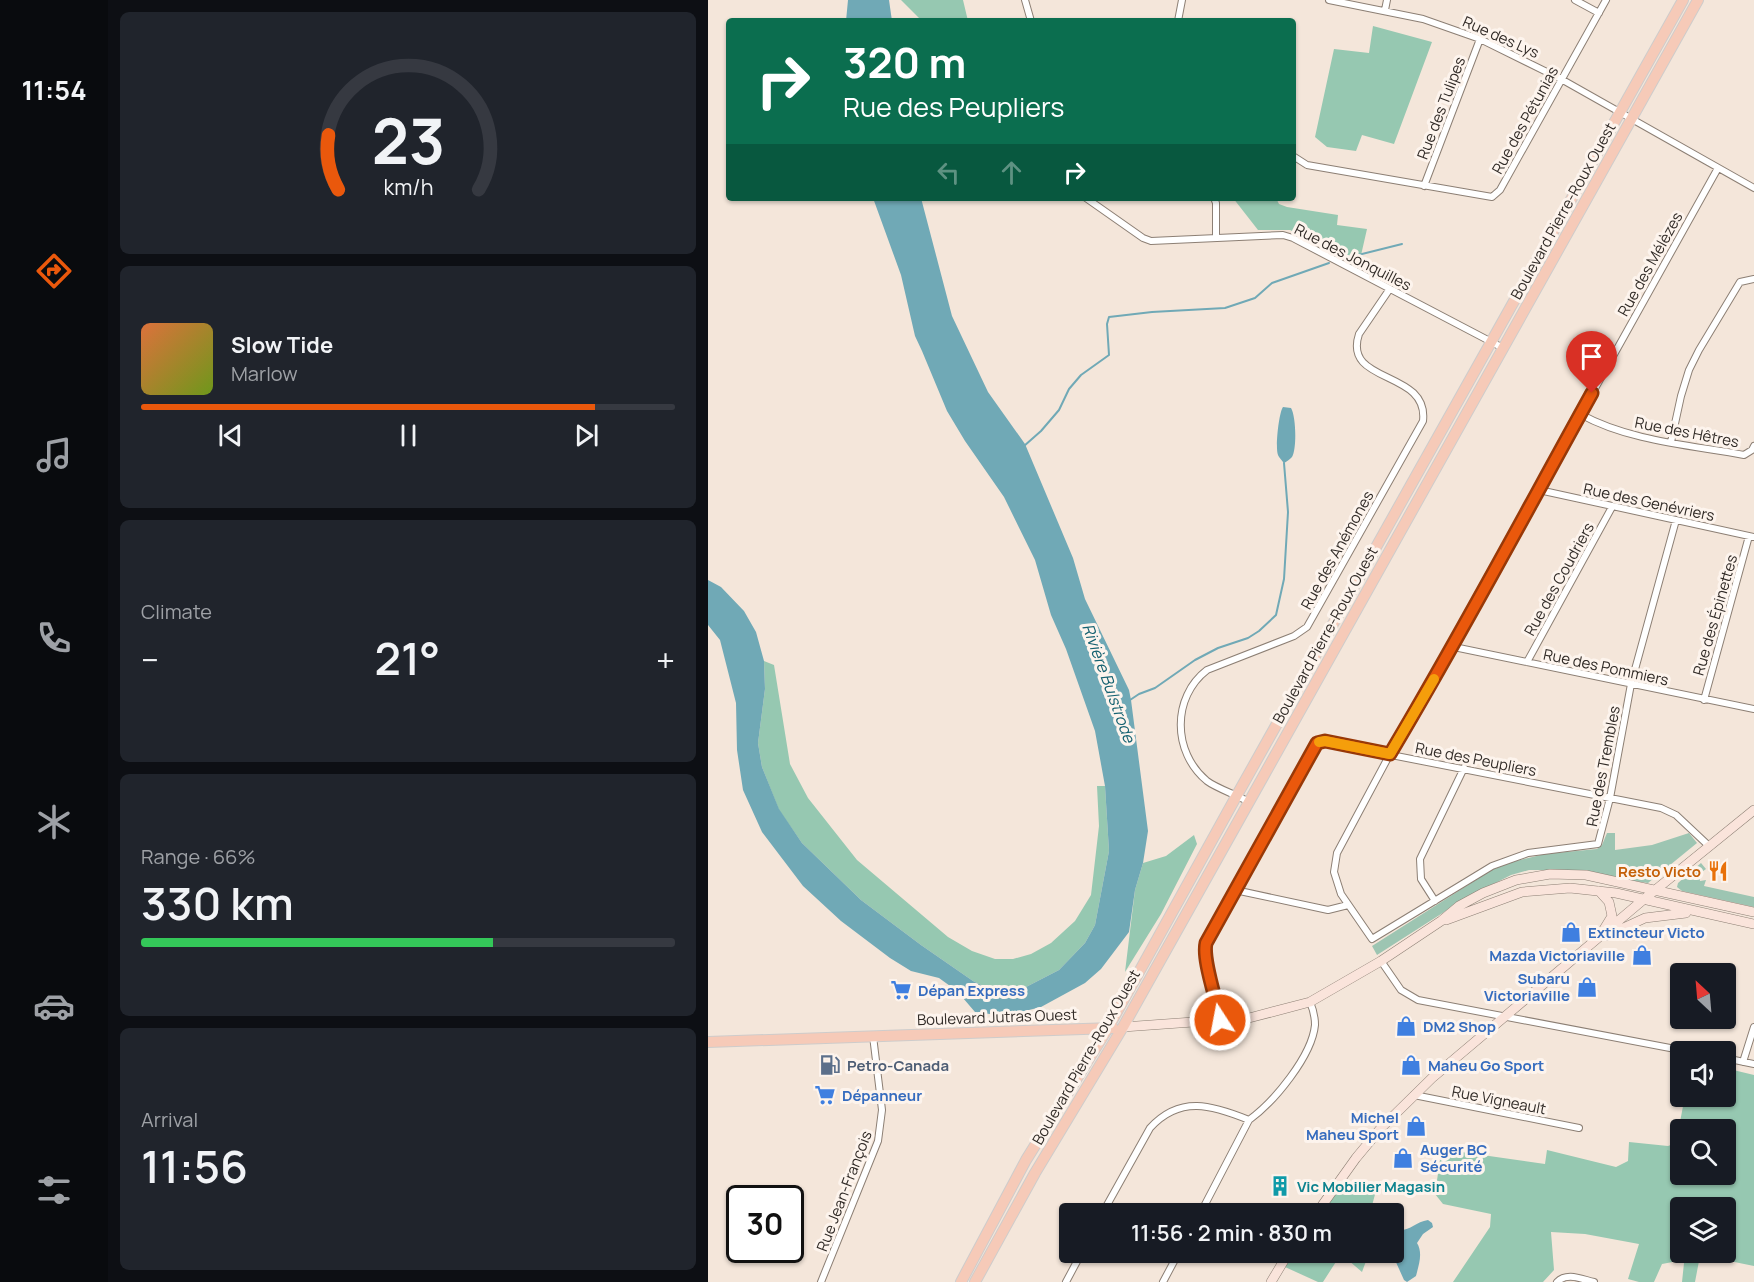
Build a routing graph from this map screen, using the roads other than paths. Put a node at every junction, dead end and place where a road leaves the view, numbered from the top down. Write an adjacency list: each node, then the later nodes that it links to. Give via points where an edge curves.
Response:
1 (1025, 0): 11 (street)
2 (1182, 0): 12 (street)
3 (1329, 0): 9 (street, Rue des Lys)
4 (1387, 0): 9 (street)
5 (1575, 0): 10 (street)
6 (1606, 0): 10 (street, Rue des Pétunias)
7 (1683, 0): 15 (main road, Boulevard Pierre-Roux Ouest)
8 (1698, 0): 16 (main road, Boulevard Pierre-Roux Ouest)
9 (1385, 10): 13 (street, Rue des Lys)
10 (1599, 13): 14 (street, Rue des Pétunias)
11 (1029, 18)
12 (1179, 18)
13 (1480, 39): 14 (street, Rue des Lys); 19 (street, Rue des Tulipes)
14 (1561, 79): 15 (street, Rue des Lys); 19 (street, Rue des Pétunias, via 1496,194 1487,197)
15 (1620, 113): 16 (street, Rue des Lys); 26 (main road, Boulevard Pierre-Roux Ouest)
16 (1632, 119): 18 (street, Rue des Lys); 27 (main road, Boulevard Pierre-Roux Ouest)
17 (1296, 158): 19 (street, Rue des Pétunias, via 1307,165)
18 (1718, 168): 20 (street, Rue des Lys); 28 (street, Rue des Mélèzes)
19 (1424, 186)
20 (1754, 188)
21 (1090, 201): 23 (street, Rue des Jonquilles, via 1151,242)
22 (1215, 201): 23 (street)
23 (1216, 238): 25 (street, Rue des Jonquilles, via 1293,238)
24 (1754, 279): 29 (street, via 1740,282 1699,350 1681,396)
25 (1389, 290): 26 (street, Rue des Jonquilles); 42 (street, Rue des Anémones, via 1362,327 1356,353 1364,364 1414,392 1422,407 1423,421 1307,627 1294,636 1206,670 1183,701 1180,717 1186,753 1207,781)
26 (1491, 342): 27 (street, Rue des Jonquilles); 42 (main road, Boulevard Pierre-Roux Ouest)
27 (1503, 348): 44 (main road, Boulevard Pierre-Roux Ouest)
28 (1580, 414): 29 (street, Rue des Hêtres, via 1612,429); 31 (street, Rue des Mélèzes)
29 (1671, 442): 30 (street, Rue des Hêtres, via 1744,455)
30 (1754, 446)
31 (1539, 490): 32 (street, Rue des Genévriers); 35 (street, Rue des Mélèzes)
32 (1612, 507): 33 (street, Rue des Genévriers); 36 (street, Rue des Coudriers)
33 (1677, 520): 34 (street, Rue des Genévriers); 37 (street, Rue des Trembles)
34 (1752, 537): 38 (street, Rue des Épinettes)
35 (1454, 647): 36 (street, Rue des Pommiers); 40 (street, Rue des Mélèzes)
36 (1527, 662): 37 (street, Rue des Pommiers)
37 (1631, 684): 38 (street, Rue des Pommiers); 43 (street, Rue des Trembles)
38 (1704, 700): 39 (street, Rue des Pommiers)
39 (1754, 709)
40 (1390, 754): 41 (street, Rue des Peupliers); 47 (street, Rue des Peupliers, via 1325,741 1317,743); 52 (street, Rue des Mélèzes, via 1334,862 1336,881)
41 (1464, 768): 43 (street, Rue des Peupliers); 51 (street, via 1420,859 1421,879)
42 (1237, 795): 44 (street, Rue des Anémones); 65 (main road, Boulevard Pierre-Roux Ouest)
43 (1610, 798): 46 (street, Rue des Peupliers, via 1670,811); 51 (street, Rue des Trembles, via 1598,844 1541,850 1512,858)
44 (1249, 802): 63 (main road, Boulevard Pierre-Roux Ouest)
45 (1754, 810): 46 (main road)
46 (1709, 846): 48 (main road)
47 (1235, 890): 52 (street, via 1328,910); 62 (street, Rue des Peupliers, via 1204,949)
48 (1655, 890): 50 (main road); 53 (main road, Boulevard Jutras Ouest); 55 (main road, Boulevard Jutras Ouest, via 1586,875 1550,874 1516,880 1483,893)
49 (1599, 891): 50 (main road, Boulevard Jutras Ouest); 55 (main road, Boulevard Jutras Ouest, via 1570,888 1522,892); 58 (main road, via 1610,902 1612,916)
50 (1643, 900): 54 (main road, Boulevard Jutras Ouest); 58 (main road)
51 (1435, 901): 57 (street, Rue des Trembles)
52 (1348, 905): 57 (street, Rue des Mélèzes)
53 (1754, 912)
54 (1700, 913): 56 (main road, Boulevard Jutras Ouest); 58 (main road, via 1646,918)
55 (1441, 921): 59 (main road, Boulevard Jutras Ouest)
56 (1754, 924)
57 (1372, 939)
58 (1593, 942): 61 (main road)
59 (1381, 961): 60 (main road, Boulevard Jutras Ouest); 61 (street, via 1401,990 1418,1000)
60 (1310, 1002): 62 (main road, Boulevard Jutras Ouest, via 1269,1014); 73 (street, via 1314,1030 1300,1060 1272,1102)
61 (1505, 1015): 68 (street); 72 (main road)
62 (1220, 1020): 63 (main road, Boulevard Jutras Ouest)
63 (1123, 1027): 65 (main road, Boulevard Jutras Ouest); 83 (main road, Boulevard Pierre-Roux Ouest)
64 (1754, 1027): 70 (street)
65 (1108, 1028): 66 (main road, Boulevard Jutras Ouest); 82 (main road, Boulevard Pierre-Roux Ouest, via 1026,1160)
66 (873, 1035): 67 (main road, Boulevard Jutras Ouest); 81 (street, Rue Jean-François, via 882,1110 878,1142)
67 (708, 1042)
68 (1670, 1048)
69 (1736, 1060): 70 (street)
70 (1743, 1062): 71 (street)
71 (1754, 1064)
72 (1414, 1095): 74 (street, Rue Vigneault); 77 (main road, via 1356,1158)
73 (1249, 1120): 75 (street, via 1204,1106 1173,1109 1150,1128); 76 (street)
74 (1579, 1128)
75 (1108, 1203)
76 (1206, 1203)
77 (1324, 1203)
78 (1076, 1263): 84 (street)
79 (1173, 1263): 85 (street)
80 (1282, 1263): 86 (main road)
81 (821, 1282)
82 (961, 1282)
83 (975, 1282)
84 (1066, 1282)
85 (1163, 1282)
86 (1271, 1282)
87 (1557, 1282): 88 (street, via 1569,1276)
88 (1594, 1282)

